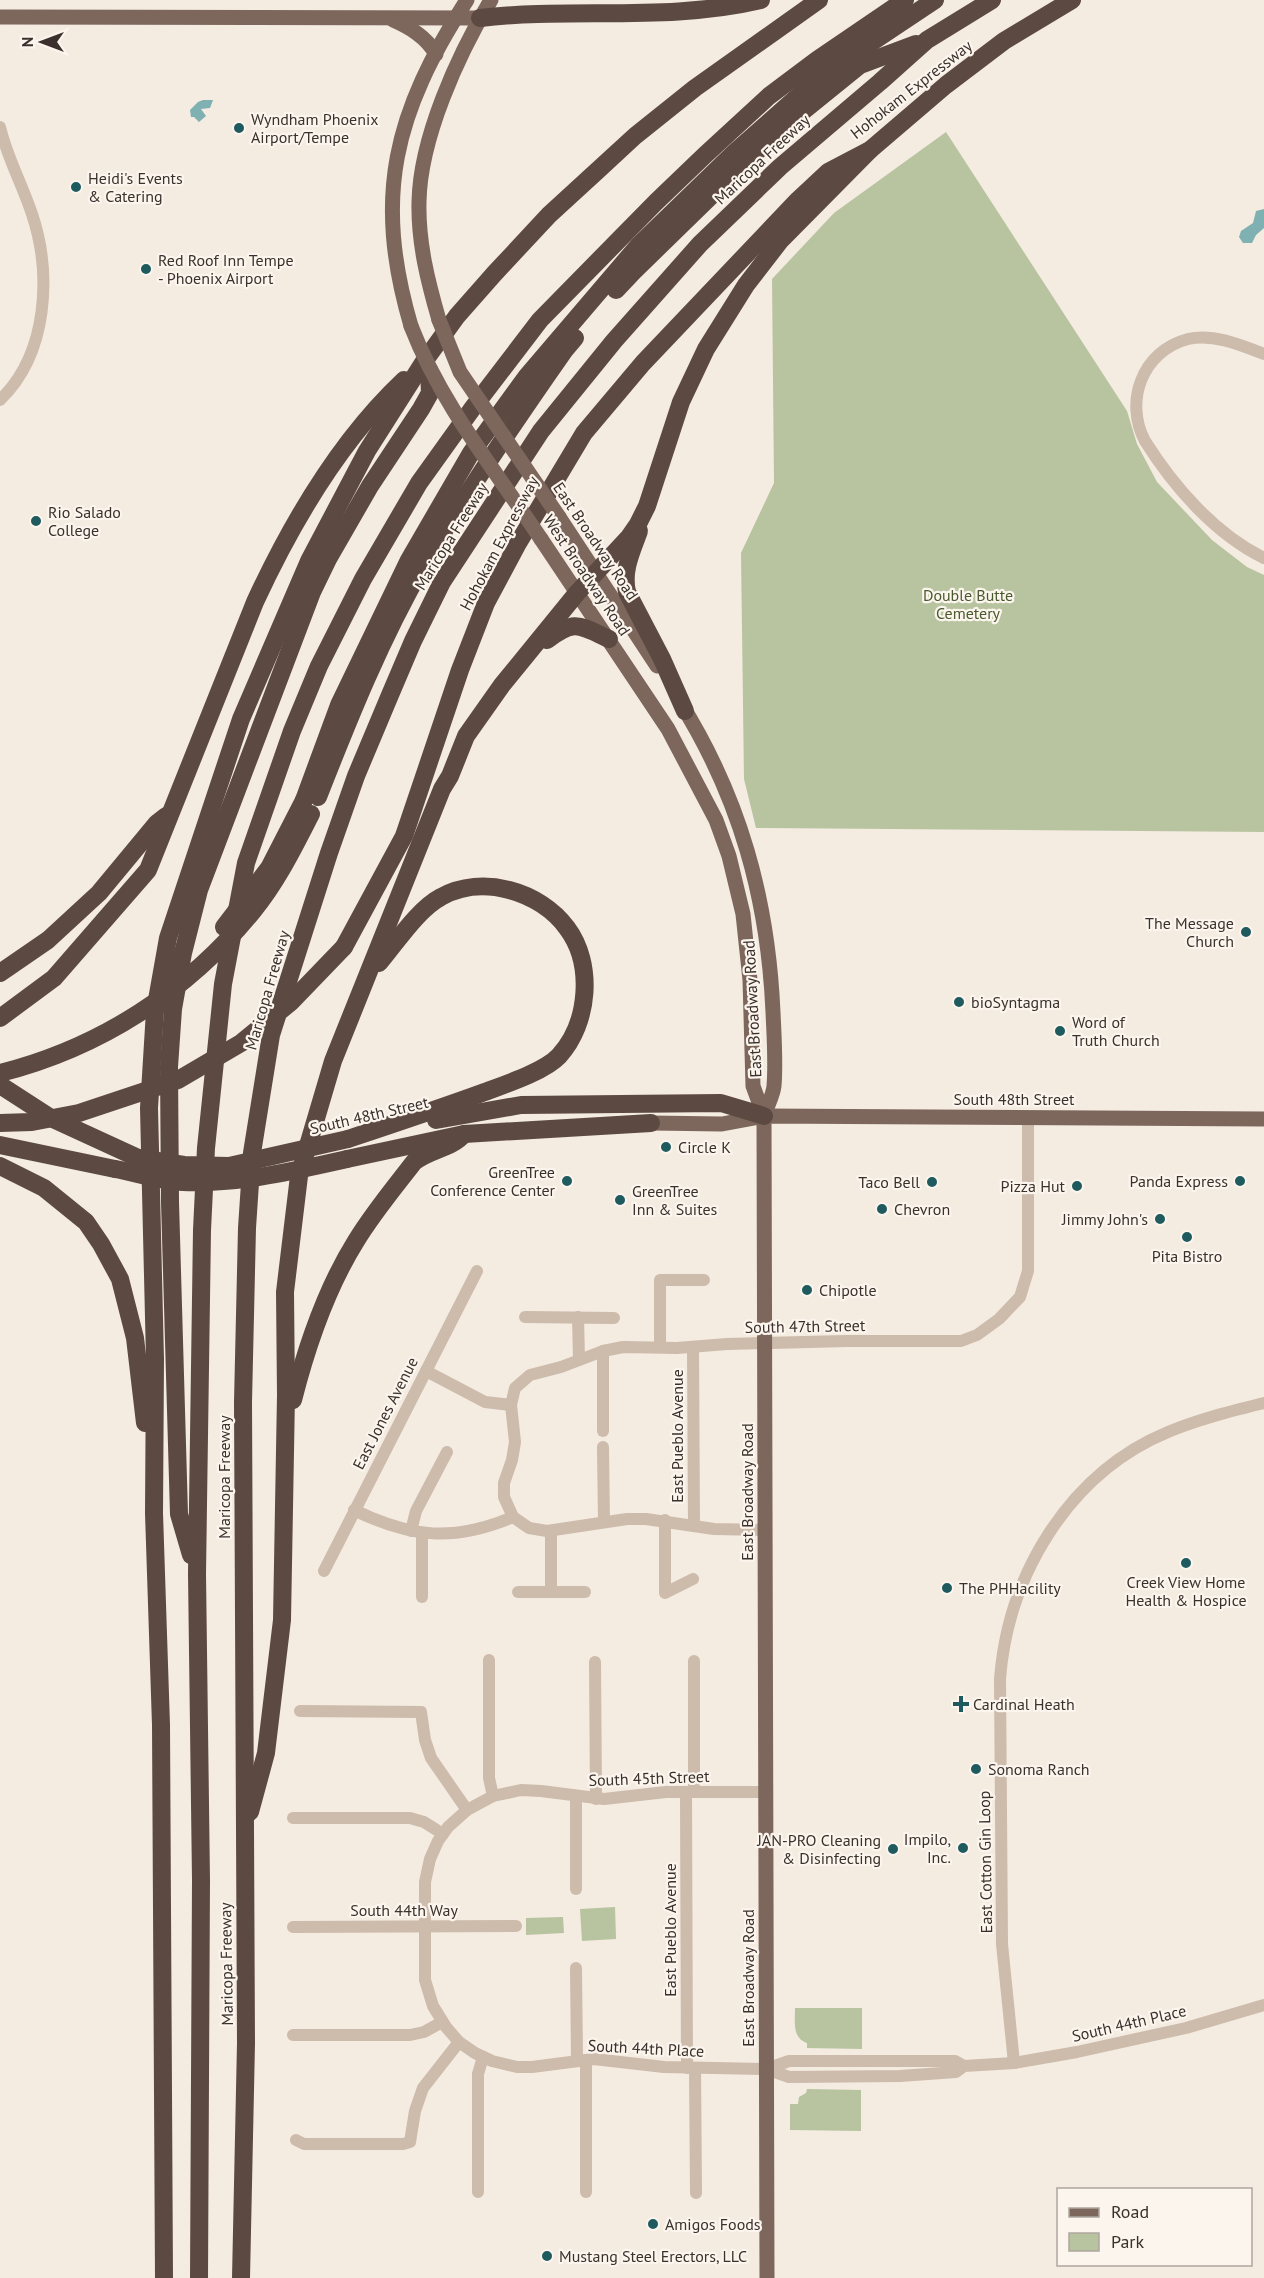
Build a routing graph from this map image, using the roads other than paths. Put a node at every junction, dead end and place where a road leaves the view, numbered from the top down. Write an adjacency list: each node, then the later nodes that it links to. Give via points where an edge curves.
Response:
1 (466, 0): 13 (main road, West Broadway Road)
2 (491, 0): 14 (main road)
3 (530, 0): 10 (highway)
4 (761, 0): 10 (highway, via 679,13)
5 (819, 0): 20 (highway, via 695,88 635,136 549,215 457,316)
6 (905, 0): 73 (highway, Maricopa Freeway, via 769,96 656,202 540,320 419,483 363,579 319,666 246,863 223,984 202,1230)
7 (935, 0): 29 (highway, via 821,76 734,153 638,246 527,376 471,453 409,560 339,705)
8 (992, 0): 15 (highway, Maricopa Freeway)
9 (1072, 0): 18 (highway, Hohokam Expressway, via 1004,41)
10 (564, 14): 14 (highway)
11 (0, 17): 12 (main road)
12 (388, 18): 13 (main road); 16 (main road, via 417,33)
13 (455, 18): 14 (main road); 16 (main road, West Broadway Road)
14 (480, 18): 24 (main road, East Broadway Road, bridge, via 439,110 422,171 420,232 426,272 439,320 460,372)
15 (927, 40): 29 (highway, via 860,65 796,116 633,272 564,351 479,474 423,566); 91 (highway, Maricopa Freeway, via 780,167 700,244 541,431 442,582 356,776 271,1035 252,1153 243,1402)
16 (436, 54): 20 (main road, West Broadway Road, bridge, via 403,129 392,186 393,244 402,298)
17 (0, 127): 21 (street, via 37,232 42,290 30,358)
18 (870, 150): 22 (highway, via 780,241 717,330 681,402); 40 (highway, Hohokam Expressway, bridge, via 828,172 798,200 643,363 584,433 486,603 404,836 344,946 291,1002 241,1042 177,1080 79,1113 32,1122)
19 (1264, 354): 23 (street, via 1222,340 1188,339 1153,361 1138,384 1135,409 1145,441 1194,503 1228,536)
20 (426, 366): 25 (main road, West Broadway Road, bridge); 30 (highway, via 382,401 336,459 275,559); 64 (highway, via 367,451 309,561 241,719 168,938 155,1011 148,1108 155,1347); 73 (highway, via 430,393 370,486 312,592 199,890 183,953 173,1009 169,1067 173,1331 179,1514)
21 (0, 400)
22 (647, 506): 24 (highway, via 629,537); 28 (highway, via 624,581)
23 (1264, 558)
24 (596, 573): 25 (highway); 28 (main road, East Broadway Road)
25 (578, 593): 26 (main road, West Broadway Road); 27 (highway)
26 (609, 639): 27 (highway, via 572,626 563,628); 37 (main road, West Broadway Road, via 693,773 729,856 747,947 753,1086)
27 (528, 654): 32 (highway, via 466,736)
28 (685, 711): 37 (main road, East Broadway Road, via 734,810 756,879 766,929 774,1088)
29 (308, 807): 34 (highway, bridge, via 269,868 220,932 174,975 113,1016 51,1045); 35 (highway, bridge, via 286,862 254,910 190,977 127,1021 73,1048)
30 (171, 813): 31 (highway, via 157,823 99,893 48,940); 33 (highway, via 148,870 135,886 54,978)
31 (0, 973)
32 (366, 980): 43 (highway, via 421,913 440,897 464,887 490,886 544,905 568,928 581,955 586,992 576,1029 559,1056 525,1078); 59 (highway, via 333,1061 299,1176 285,1292)
33 (0, 1018)
34 (0, 1060)
35 (0, 1073)
36 (0, 1085): 43 (highway, South 48th Street, bridge, via 51,1118 138,1158 229,1166)
37 (764, 1116): 38 (main road, South 48th Street); 41 (main road, South 48th Street, via 722,1124); 43 (highway, South 48th Street, via 721,1103 521,1105); 51 (main road, East Broadway Road)
38 (1028, 1118): 39 (main road, South 48th Street); 51 (street, South 47th Street, via 1028,1271 1020,1297 999,1319 977,1335 953,1342)
39 (1264, 1119)
40 (0, 1123)
41 (651, 1123): 42 (highway, South 48th Street)
42 (464, 1134): 44 (highway, South 48th Street, bridge, via 226,1182 181,1182); 59 (highway, via 457,1143 424,1154 414,1162 355,1243 338,1272 307,1350)
43 (348, 1139)
44 (0, 1145)
45 (0, 1166): 64 (highway, via 44,1188 86,1222 120,1279 135,1338)
46 (477, 1271): 56 (street, East Jones Avenue)
47 (704, 1280): 52 (street, East Pueblo Avenue, via 660,1280)
48 (525, 1317): 49 (street)
49 (578, 1317): 50 (street); 55 (street)
50 (614, 1318)
51 (765, 1344): 53 (street, South 47th Street); 69 (main road, East Broadway Road)
52 (660, 1347): 53 (street, South 47th Street); 54 (street, South 47th Street)
53 (693, 1347): 68 (street, East Pueblo Avenue)
54 (603, 1352): 55 (street, South 47th Street); 60 (street)
55 (579, 1360): 58 (street, South 47th Street, via 526,1377 515,1388)
56 (426, 1371): 58 (street, via 484,1401); 63 (street, East Jones Avenue)
57 (1264, 1402): 103 (street, East Cotton Gin Loop, via 1168,1432 1115,1463 1075,1499 1042,1542 1026,1571 1004,1644 1000,1679 1002,1944)
58 (511, 1405): 65 (street, via 515,1442 504,1492)
59 (286, 1426): 91 (highway, via 282,1620 266,1753)
60 (603, 1431)
61 (603, 1447): 67 (street)
62 (447, 1452): 71 (street, via 416,1511)
63 (354, 1510): 71 (street, via 384,1524); 72 (street, East Jones Avenue)
64 (154, 1513): 110 (highway, via 161,1737)
65 (513, 1517): 70 (street, via 533,1530); 71 (street, via 469,1532)
66 (665, 1520): 67 (street); 68 (street); 74 (street, East Pueblo Avenue, via 665,1593)
67 (604, 1522): 70 (street)
68 (694, 1526): 69 (street)
69 (765, 1530): 84 (main road, East Broadway Road)
70 (551, 1531): 76 (street)
71 (417, 1532): 78 (street)
72 (324, 1571)
73 (197, 1574): 111 (highway, Maricopa Freeway, via 201,1880)
74 (693, 1579)
75 (518, 1592): 76 (street)
76 (551, 1592): 77 (street)
77 (585, 1592)
78 (422, 1597)
79 (489, 1660): 85 (street, via 489,1778)
80 (595, 1662): 87 (street)
81 (694, 1662): 83 (street, East Pueblo Avenue)
82 (300, 1711): 88 (street, via 421,1712 431,1758)
83 (690, 1792): 84 (street, South 45th Street); 87 (street, South 45th Street); 104 (street, East Pueblo Avenue)
84 (766, 1792): 105 (main road, East Broadway Road)
85 (493, 1796): 86 (street, South 45th Street, via 528,1790); 88 (street, South 45th Street)
86 (576, 1796): 87 (street, South 45th Street); 92 (street)
87 (596, 1799)
88 (467, 1810): 90 (street, South 45th Street)
89 (293, 1818): 90 (street, via 410,1818)
90 (443, 1834): 95 (street, South 45th Street, via 426,1873)
91 (244, 1837): 112 (highway, Maricopa Freeway, via 246,2043)
92 (576, 1889)
93 (516, 1926): 95 (street, South 44th Way)
94 (293, 1927): 95 (street, South 44th Way)
95 (424, 1927): 98 (street, South 44th Place, via 425,1980)
96 (576, 1968): 102 (street)
97 (1264, 2005): 103 (street, South 44th Place, via 1119,2044)
98 (442, 2022): 99 (street, via 416,2034); 100 (street, South 44th Place)
99 (293, 2036)
100 (459, 2042): 101 (street, South 44th Place); 106 (street, via 423,2088 414,2111 410,2142 304,2144)
101 (483, 2057): 102 (street, South 44th Place, via 525,2067); 107 (street, via 478,2074)
102 (582, 2060): 104 (street, South 44th Place); 108 (street)
103 (1014, 2062): 105 (street, South 44th Place, via 964,2066 955,2061 793,2060)
104 (691, 2068): 105 (street, South 44th Place); 109 (street, East Pueblo Avenue)
105 (766, 2069): 113 (main road, East Broadway Road)
106 (296, 2140)
107 (478, 2192)
108 (586, 2192)
109 (696, 2193)
110 (164, 2278)
111 (199, 2278)
112 (241, 2278)
113 (767, 2278)

